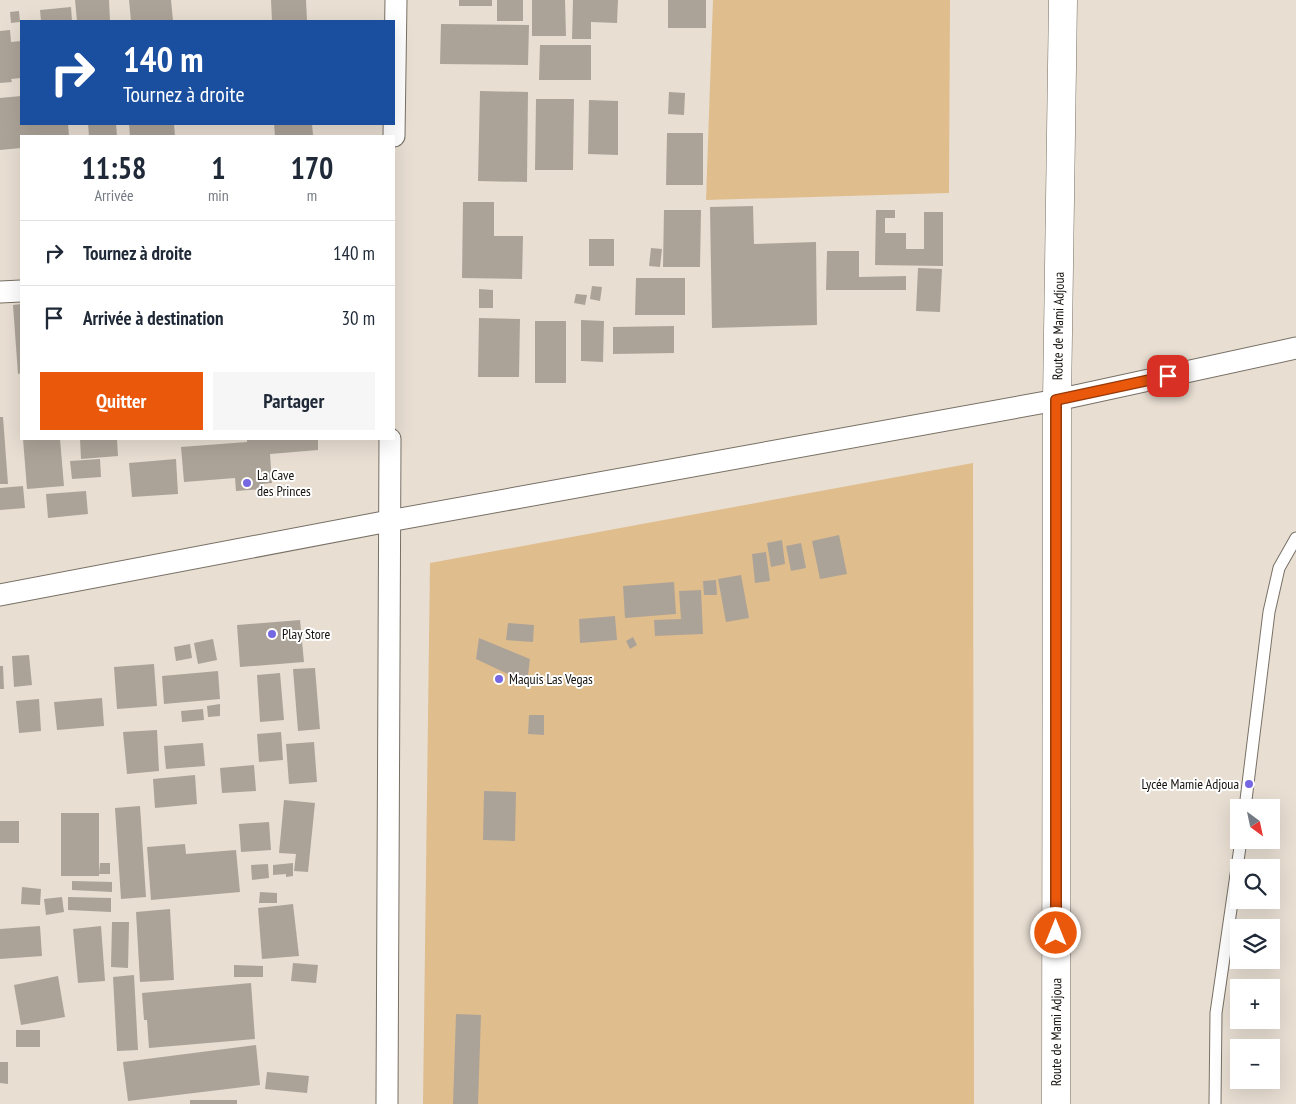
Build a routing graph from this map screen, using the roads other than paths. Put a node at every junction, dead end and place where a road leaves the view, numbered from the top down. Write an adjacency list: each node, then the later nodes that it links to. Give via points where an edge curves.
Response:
1 (396, 0): 3 (street)
2 (1063, 0): 7 (street, Route de Mami Adjoua)
3 (395, 68)
4 (20, 291): 5 (street)
5 (0, 292)
6 (1296, 348): 7 (street)
7 (1056, 400): 9 (street); 15 (street, Route de Mami Adjoua)
8 (390, 440): 9 (street)
9 (389, 521): 11 (street); 14 (street)
10 (1296, 538): 12 (lane, via 1279,568 1269,612)
11 (0, 595)
12 (1246, 799)
13 (1239, 849): 16 (lane, via 1216,1013)
14 (387, 1104)
15 (1056, 1104)
16 (1215, 1104)

